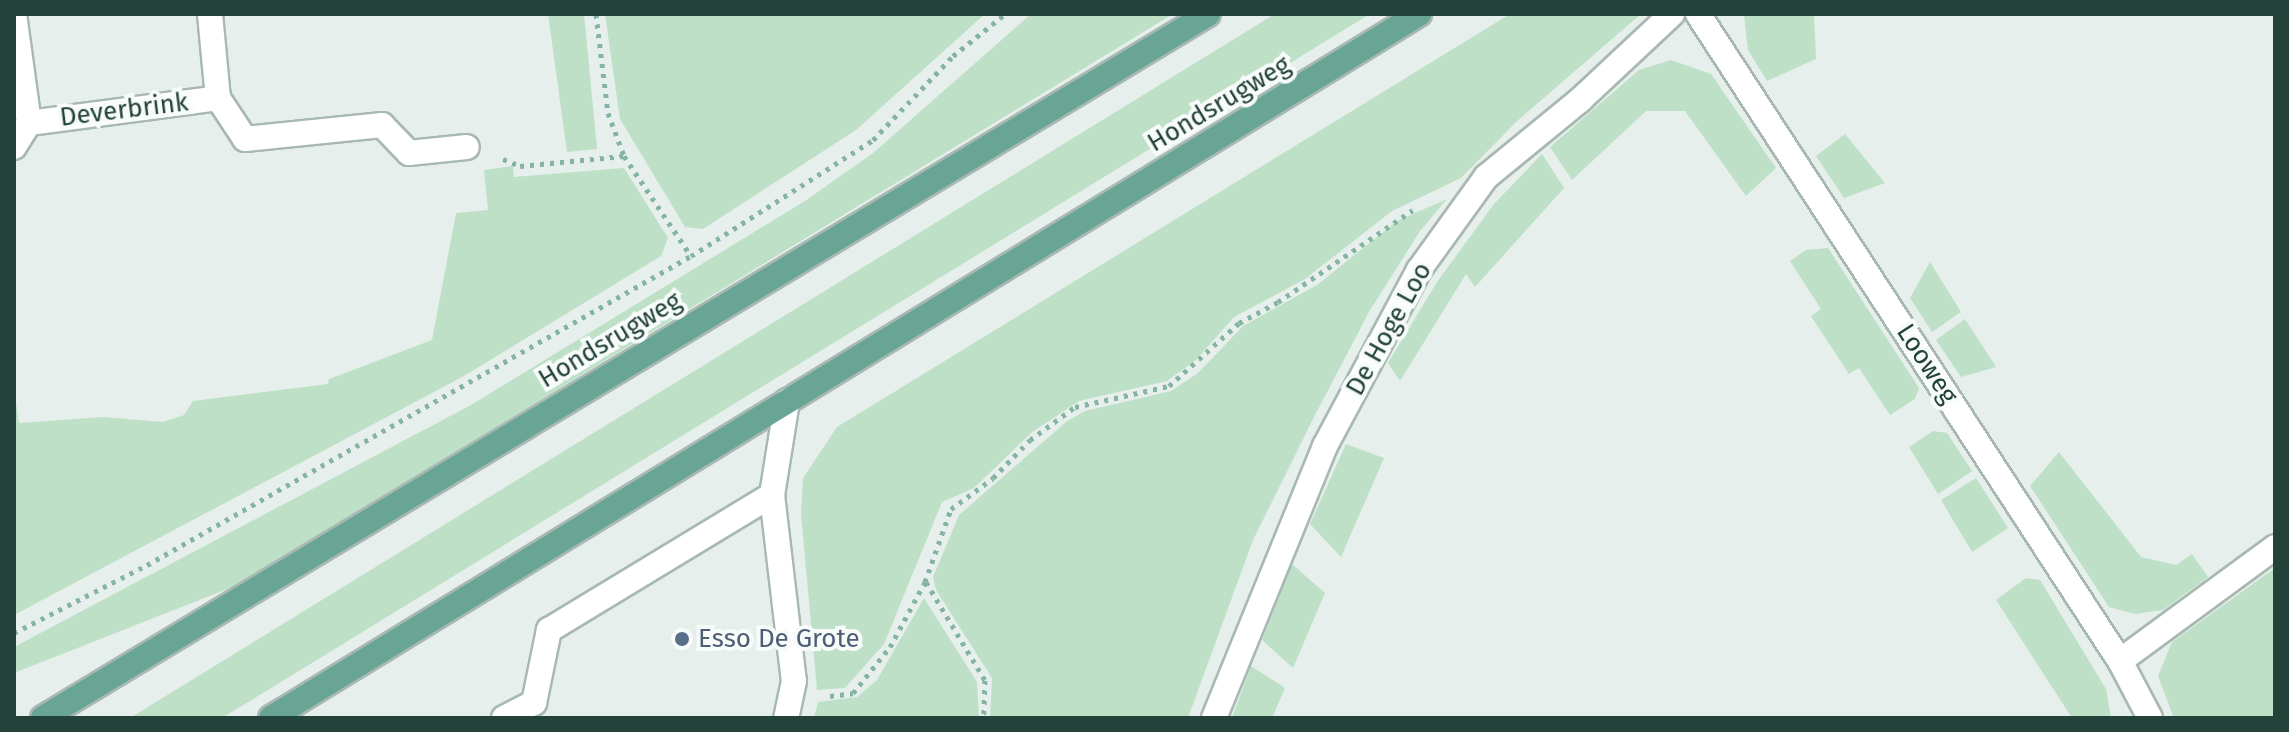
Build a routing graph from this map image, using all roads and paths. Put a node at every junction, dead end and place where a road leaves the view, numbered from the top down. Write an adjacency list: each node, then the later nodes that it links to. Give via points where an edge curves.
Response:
1 (14, 14): 10 (street, Deverbrink)
2 (210, 14): 9 (street, Deverbrink)
3 (596, 14): 13 (path, via 608,113)
4 (1005, 14): 15 (path, Hondsrugweg, via 953,56 873,140)
5 (1208, 14): 24 (main road, Hondsrugweg)
6 (1419, 14): 16 (main road, Hondsrugweg)
7 (1672, 14): 27 (street, De Hoge Loo, via 1580,100 1486,177 1419,270 1325,446)
8 (1698, 14): 21 (street, Looweg)
9 (218, 98): 10 (street, Deverbrink); 12 (street, Deverbrink, via 245,139 382,125 409,153)
10 (29, 123): 11 (street, Deverbrink)
11 (14, 147)
12 (467, 147): 13 (path, via 520,166)
13 (624, 156): 15 (path)
14 (1421, 206): 19 (path, via 1395,217 1278,302 1239,323 1169,386 1075,407 1030,440 993,478 951,509)
15 (691, 256): 20 (path, Hondsrugweg, via 147,565)
16 (787, 401): 17 (street); 23 (main road, Hondsrugweg)
17 (772, 495): 22 (street); 25 (street, via 549,630 534,703)
18 (2275, 547): 21 (street)
19 (925, 582): 22 (path, via 890,647 853,693); 26 (path, via 985,680)
20 (14, 633)
21 (2120, 661): 28 (street, Looweg)
22 (790, 709)
23 (274, 717)
24 (43, 718)
25 (504, 718)
26 (984, 718)
27 (1214, 718)
28 (2150, 718)

